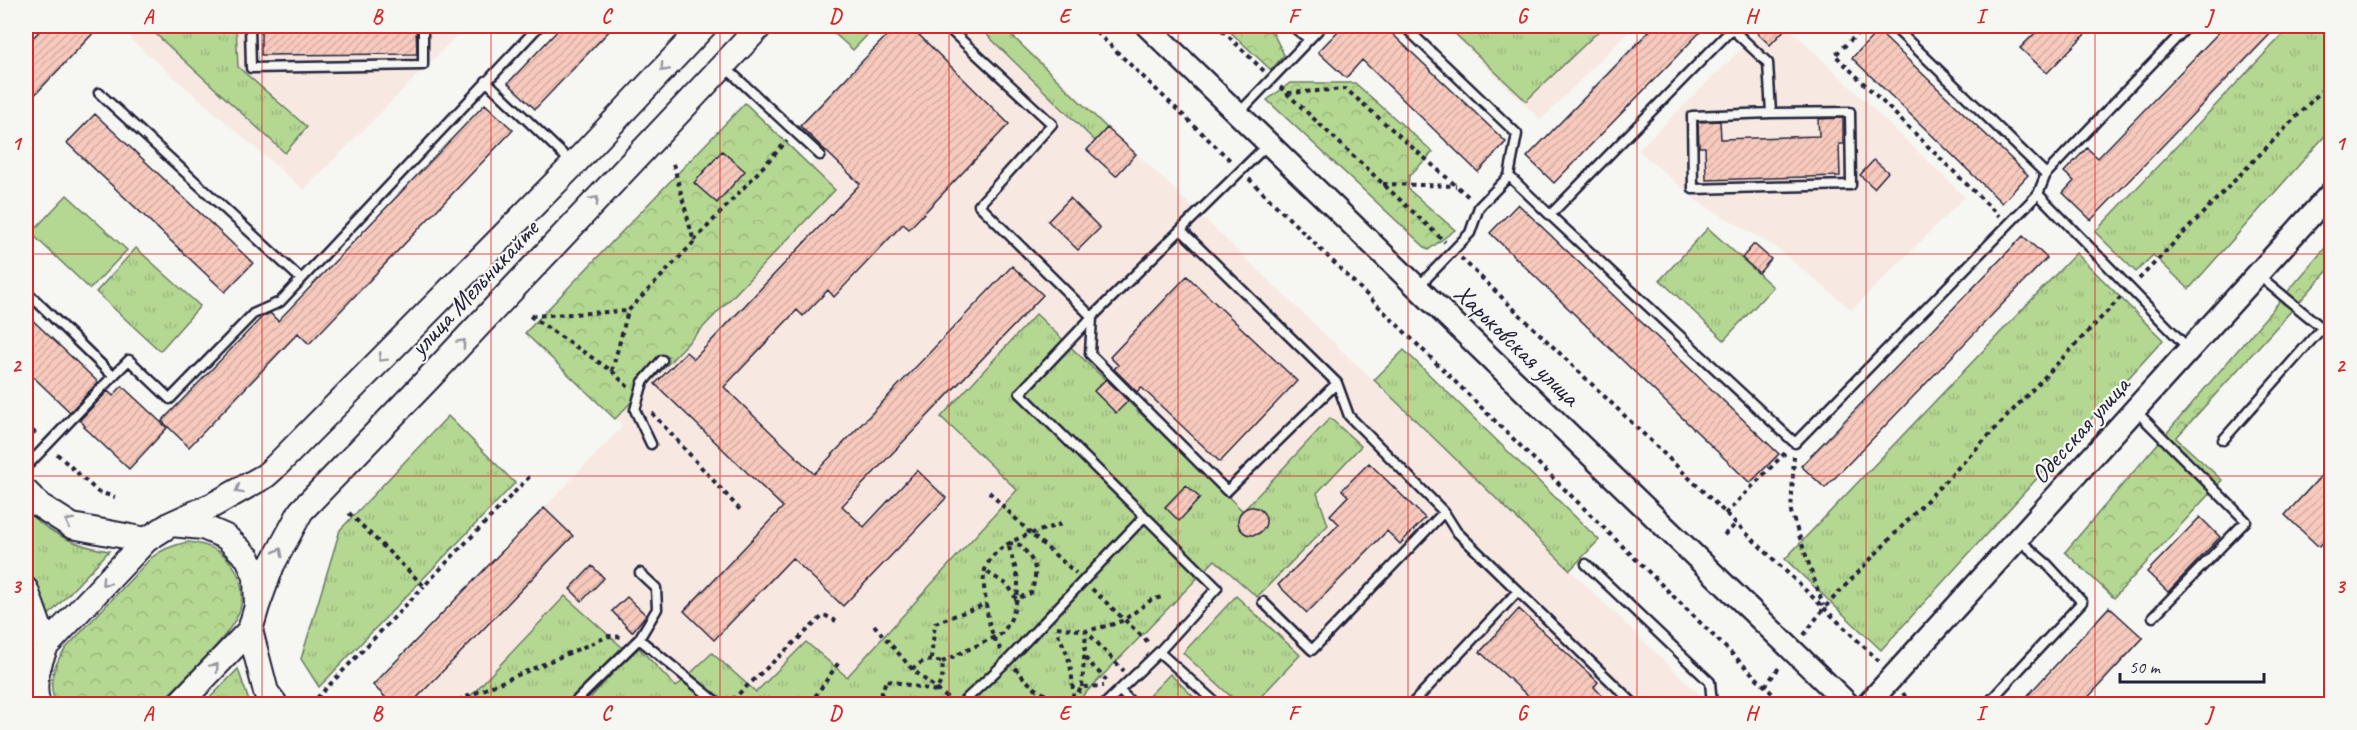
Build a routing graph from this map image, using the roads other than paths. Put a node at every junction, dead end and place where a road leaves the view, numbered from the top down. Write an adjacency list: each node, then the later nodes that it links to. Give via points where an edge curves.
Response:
1 (250, 26): 2 (lane, via 251,68 423,65)
2 (423, 26)
3 (539, 26): 16 (lane)
4 (705, 26): 22 (main road, улица Мельникайте, one-way to 22)
5 (760, 26): 15 (main road, улица Мельникайте)
6 (946, 26): 33 (lane, via 1052,124 979,205)
7 (1147, 26): 19 (street, Харьковская улица)
8 (1293, 26): 14 (lane)
9 (1322, 26): 14 (lane)
10 (1404, 26): 24 (lane, via 1517,134)
11 (1893, 26): 23 (lane)
12 (2188, 26): 23 (lane)
13 (1734, 27): 18 (lane, via 1768,63); 27 (lane)
14 (1309, 39): 19 (lane)
15 (722, 64): 21 (lane); 55 (main road, улица Мельникайте, one-way to 15, via 272,565 301,511)
16 (486, 81): 22 (lane); 30 (lane)
17 (99, 93): 30 (lane)
18 (1771, 113): 18 (lane, via 1692,116 1693,189 1851,185 1850,112)
19 (1238, 114): 20 (street, Харьковская улица)
20 (1269, 144): 28 (lane); 31 (street, Харьковская улица)
21 (820, 155)
22 (573, 165): 47 (main road, улица Мельникайте, one-way to 47, via 265,476)
23 (2046, 174): 26 (lane)
24 (1509, 176): 27 (lane); 31 (lane, via 1479,207 1470,233)
25 (2331, 192): 29 (street, Одесская улица)
26 (2038, 194): 27 (lane, via 1795,443); 36 (lane)
27 (1550, 215)
28 (1181, 230): 33 (lane); 39 (lane)
29 (2257, 274): 34 (lane); 36 (street, Одесская улица)
30 (301, 279): 38 (lane, via 280,302 253,314 170,399 129,360)
31 (1418, 287): 76 (street, Харьковская улица)
32 (26, 291): 38 (lane)
33 (1092, 317): 39 (lane, via 1090,354 1227,491); 46 (lane, via 1020,393)
34 (2322, 328): 35 (lane); 41 (lane)
35 (2331, 336)
36 (2189, 350): 40 (street, Одесская улица)
37 (662, 360): 42 (lane, via 643,382 635,410)
38 (112, 376): 43 (lane)
39 (1337, 383): 45 (lane, via 1349,416)
40 (2135, 410): 48 (street, Одесская улица); 56 (lane, via 2246,521)
41 (2223, 440)
42 (651, 444)
43 (26, 467)
44 (26, 492): 49 (main road, one-way to 44, via 72,526)
45 (1444, 512): 53 (lane, via 1456,531); 54 (lane, via 1312,650)
46 (1144, 517): 59 (lane, via 1217,588); 69 (lane)
47 (171, 524): 49 (main road, улица Мельникайте); 55 (main road, via 203,527 226,537 241,551 256,577)
48 (2018, 538): 63 (lane, via 2082,602); 77 (street, Одесская улица)
49 (146, 540): 60 (main road, улица Мельникайте, one-way to 60)
50 (1586, 564): 75 (lane, via 1710,682)
51 (640, 573): 58 (lane, via 656,588 657,609)
52 (26, 590): 60 (main road)
53 (1518, 591): 73 (lane); 74 (lane)
54 (1263, 602)
55 (257, 606): 57 (main road, улица Мельникайте)
56 (2153, 617)
57 (250, 630): 65 (main road, one-way to 57); 66 (main road, via 266,692)
58 (639, 639): 67 (lane); 68 (lane)
59 (1159, 652): 61 (lane); 72 (lane)
60 (41, 656): 62 (main road); 64 (main road)
61 (1119, 690): 70 (lane); 71 (lane)
62 (26, 698)
63 (1990, 701)
64 (38, 705)
65 (180, 705)
66 (275, 705)
67 (573, 705)
68 (719, 705)
69 (961, 705)
70 (1105, 705)
71 (1133, 705)
72 (1217, 705)
73 (1412, 705)
74 (1634, 705)
75 (1712, 705)
76 (1848, 705)
77 (1868, 705)

